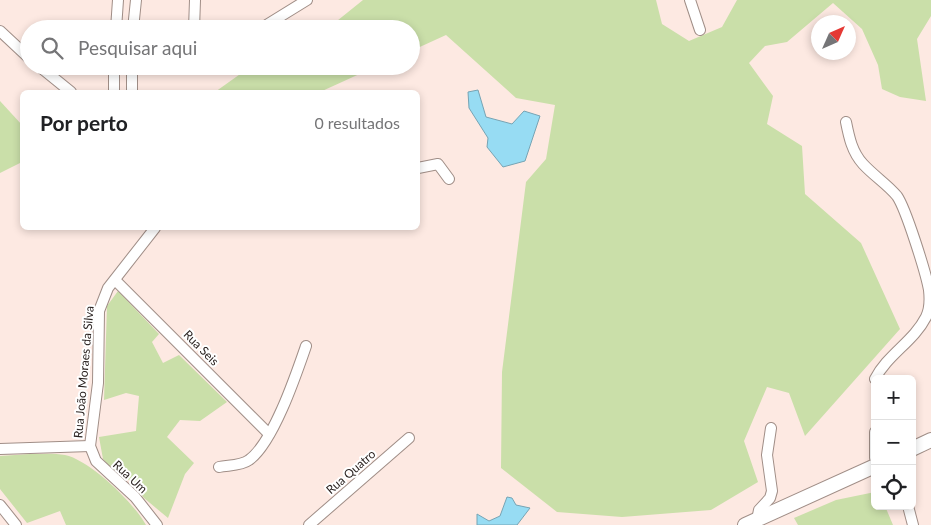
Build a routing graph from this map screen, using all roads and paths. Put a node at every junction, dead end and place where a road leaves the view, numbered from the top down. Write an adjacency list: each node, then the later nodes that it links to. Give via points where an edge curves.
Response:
1 (118, 0): 6 (street)
2 (136, 0): 7 (street)
3 (194, 0): 8 (street)
4 (307, 0): 9 (street)
5 (690, 0): 10 (street)
6 (117, 20)
7 (134, 20)
8 (194, 20)
9 (275, 20)
10 (700, 30)
11 (0, 31): 12 (street)
12 (20, 50)
13 (50, 75): 16 (street)
14 (114, 75): 17 (street)
15 (132, 75): 18 (street)
16 (68, 90)
17 (114, 90)
18 (132, 90)
19 (846, 122): 25 (street, via 851,146 863,164 898,197 929,290 927,316)
20 (420, 168): 21 (street, via 438,164)
21 (448, 178)
22 (153, 230): 23 (street, Rua João Moraes da Silva)
23 (115, 280): 27 (street, Rua Seis); 30 (street, Rua João Moraes da Silva, via 99,311 98,383)
24 (306, 346): 27 (street)
25 (877, 375)
26 (771, 428): 37 (street, via 767,455 772,491)
27 (269, 434): 33 (street, via 260,450 248,461)
28 (409, 438): 40 (street, Rua Quatro)
29 (931, 440): 31 (highway)
30 (90, 446): 32 (street, Rua João Moraes da Silva); 39 (street, Rua Um, via 96,461 135,498)
31 (916, 447)
32 (0, 448)
33 (219, 467)
34 (871, 468): 37 (highway)
35 (0, 505): 38 (street)
36 (909, 510): 41 (street)
37 (751, 522)
38 (16, 525)
39 (156, 525)
40 (309, 525)
41 (913, 525)

